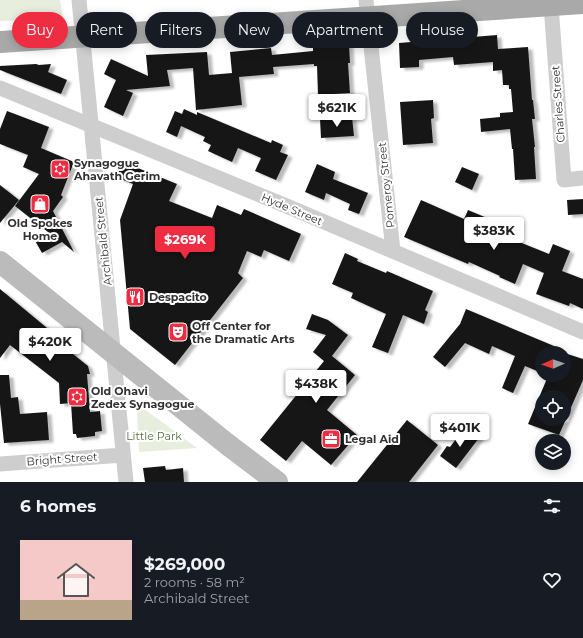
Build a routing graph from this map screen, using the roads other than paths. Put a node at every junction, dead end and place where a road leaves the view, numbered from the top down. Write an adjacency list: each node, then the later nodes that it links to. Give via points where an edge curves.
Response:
1 (79, 0): 5 (street, Archibald Street)
2 (583, 3): 3 (main road)
3 (551, 5): 4 (main road); 12 (street, Charles Street, via 564,180)
4 (367, 9): 6 (main road); 13 (street, Pomeroy Street)
5 (80, 12)
6 (137, 31)
7 (76, 37): 8 (main road)
8 (0, 42)
9 (84, 48): 11 (street, Archibald Street)
10 (0, 88): 11 (street, Hyde Street)
11 (91, 126): 13 (street, Hyde Street); 16 (street, Archibald Street)
12 (583, 178)
13 (393, 251): 15 (street, Hyde Street)
14 (0, 262): 16 (main road)
15 (583, 332)
16 (114, 353): 17 (street, Archibald Street); 20 (main road)
17 (123, 455): 18 (street, Bright Street); 19 (street, Archibald Street)
18 (0, 464)
19 (126, 482)
20 (276, 482)

